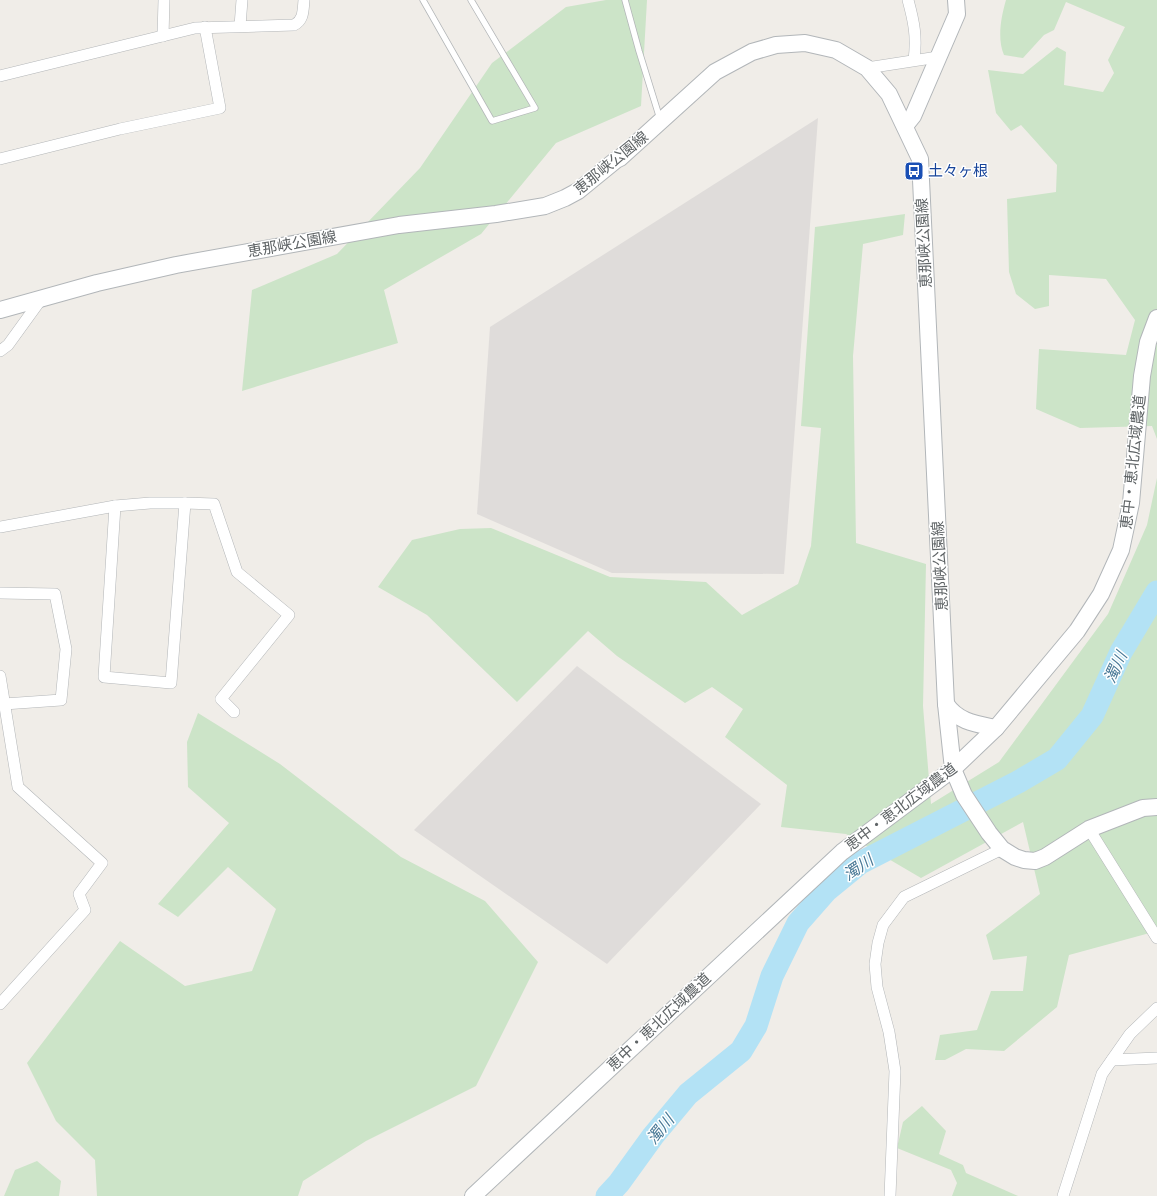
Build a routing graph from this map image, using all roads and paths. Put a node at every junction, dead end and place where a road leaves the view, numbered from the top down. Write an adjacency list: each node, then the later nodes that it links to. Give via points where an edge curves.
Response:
1 (164, 0): 11 (street)
2 (242, 0): 9 (street)
3 (304, 0): 9 (street, via 302,17 294,25)
4 (423, 0): 5 (lane, via 492,121 535,108)
5 (471, 0)
6 (625, 0): 16 (lane)
7 (908, 0): 13 (street, via 914,20)
8 (956, 0): 12 (main road, via 957,14)
9 (240, 26): 10 (street)
10 (205, 27): 11 (street); 18 (street, via 220,108 120,129)
11 (162, 36): 15 (street)
12 (938, 57): 13 (street); 17 (main road, via 913,116)
13 (914, 60): 14 (street)
14 (867, 68): 16 (main road, 恵那峡公園線, via 836,50 806,43 776,45 752,52 715,72); 17 (main road, 恵那峡公園線, via 889,94)
15 (0, 76)
16 (661, 122): 19 (main road, 恵那峡公園線, via 578,191 545,206 399,225 176,265)
17 (905, 126): 29 (main road, 恵那峡公園線, via 920,159)
18 (0, 159)
19 (42, 298): 20 (main road, 恵那峡公園線); 22 (street, via 8,345)
20 (0, 310)
21 (1157, 318): 31 (main road, 恵中・恵北広域農道, via 1148,342 1142,376 1131,502 1121,550 1102,594 1076,631)
22 (0, 351)
23 (185, 503): 24 (street); 24 (street, via 171,683 104,676); 30 (street, via 214,504 237,572 289,615 221,699)
24 (114, 506): 25 (street)
25 (0, 527)
26 (0, 593): 28 (street, via 55,594 66,648 61,700)
27 (0, 676): 28 (street)
28 (4, 704): 37 (street, via 18,787 102,863 79,894 85,910)
29 (946, 704): 31 (main road, via 965,721); 32 (main road, 恵那峡公園線)
30 (234, 712)
31 (996, 728): 32 (main road, 恵中・恵北広域農道)
32 (953, 769): 35 (main road, 恵那峡公園線, via 964,795); 41 (main road, 恵中・恵北広域農道, via 842,852)
33 (1157, 807): 34 (main road, 恵那峡公園線, via 1144,808)
34 (1089, 829): 35 (main road, 恵那峡公園線, via 1035,861 1015,858); 36 (street)
35 (1002, 849): 42 (street, via 904,897 883,925 875,964 877,987 889,1032 895,1071)
36 (1157, 938)
37 (0, 1004)
38 (1157, 1008): 40 (street, via 1130,1034)
39 (1157, 1058): 40 (street)
40 (1112, 1060): 43 (street, via 1102,1074)
41 (473, 1196)
42 (890, 1196)
43 (1064, 1196)

